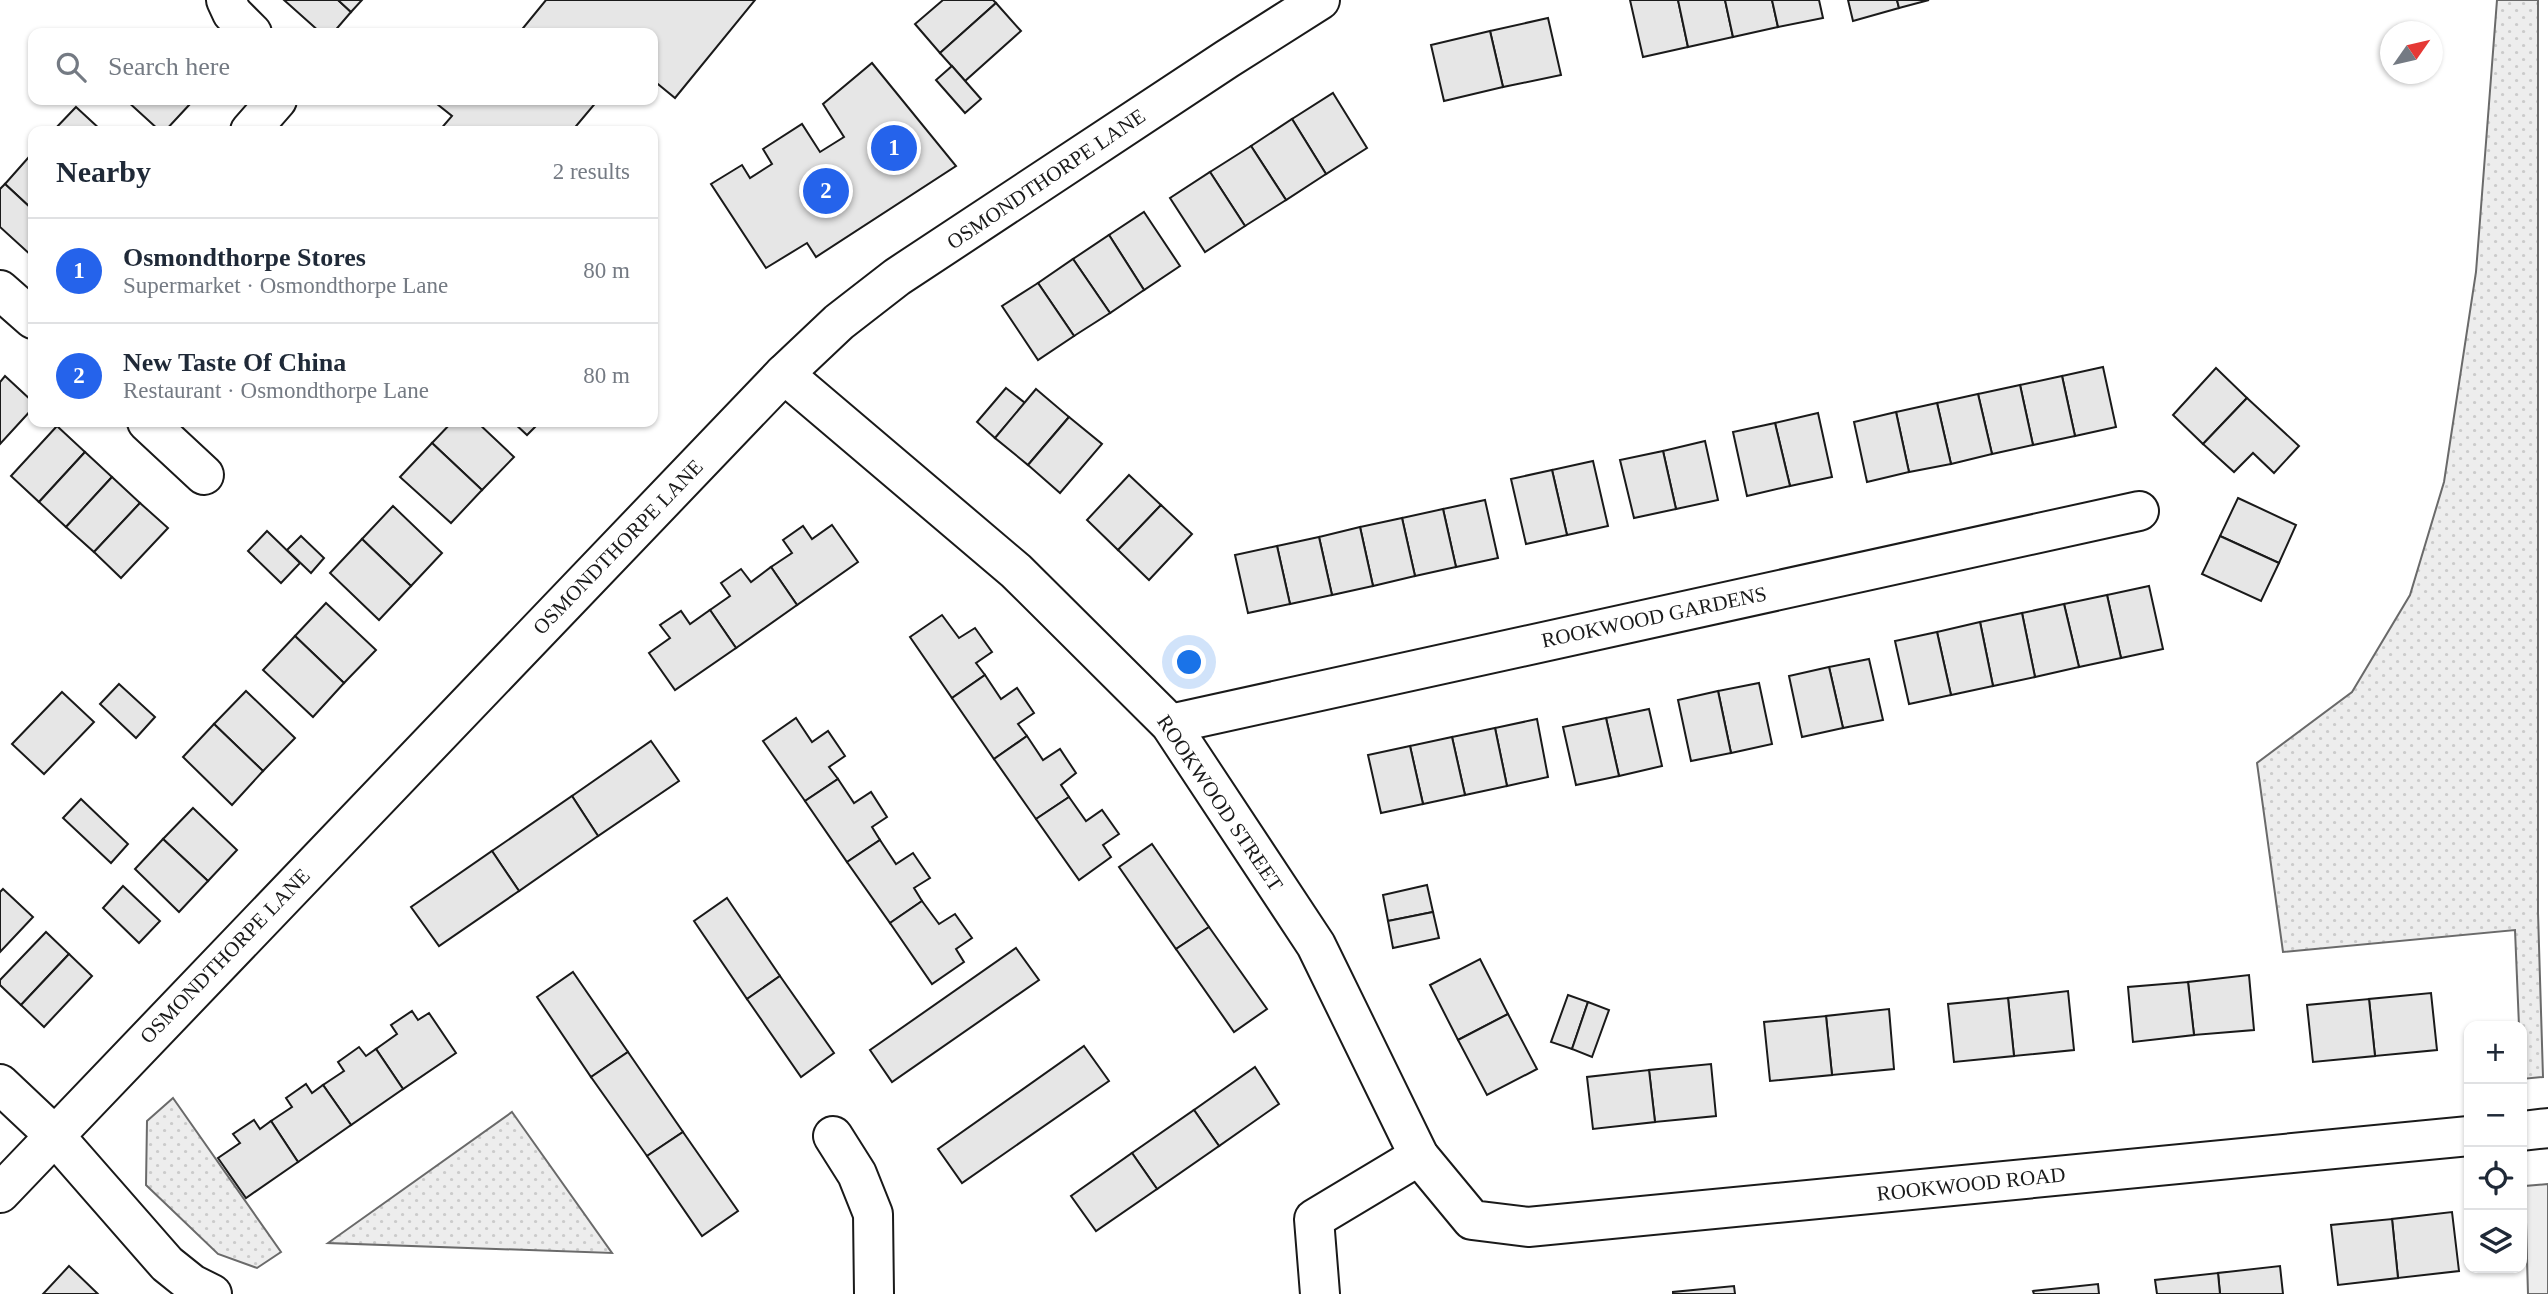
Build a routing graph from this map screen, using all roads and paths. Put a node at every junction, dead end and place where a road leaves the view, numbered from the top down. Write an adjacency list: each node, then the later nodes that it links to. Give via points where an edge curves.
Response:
1 (226, 0): 3 (street)
2 (1320, 0): 8 (street, OSMONDTHORPE LANE, via 897,278 839,322)
3 (247, 28)
4 (273, 105): 5 (street)
5 (254, 126)
6 (0, 290): 7 (street)
7 (28, 315)
8 (784, 374): 12 (street, ROOKWOOD STREET, via 1016,571); 16 (street, OSMONDTHORPE LANE)
9 (152, 427): 10 (street)
10 (204, 475)
11 (2139, 511): 12 (street, ROOKWOOD GARDENS)
12 (1170, 724): 19 (street, ROOKWOOD STREET, via 1316,945)
13 (0, 1084): 16 (street)
14 (2548, 1128): 15 (street)
15 (2527, 1130)
16 (54, 1135): 20 (street, OSMONDTHORPE LANE); 22 (street, via 167,1264)
17 (833, 1136): 23 (street, via 857,1174 873,1214)
18 (2464, 1136): 21 (street, ROOKWOOD ROAD, via 1528,1227)
19 (1419, 1156): 21 (street, ROOKWOOD STREET); 24 (street, via 1314,1219)
20 (0, 1193)
21 (1472, 1220)
22 (212, 1294)
23 (874, 1294)
24 (1320, 1294)

